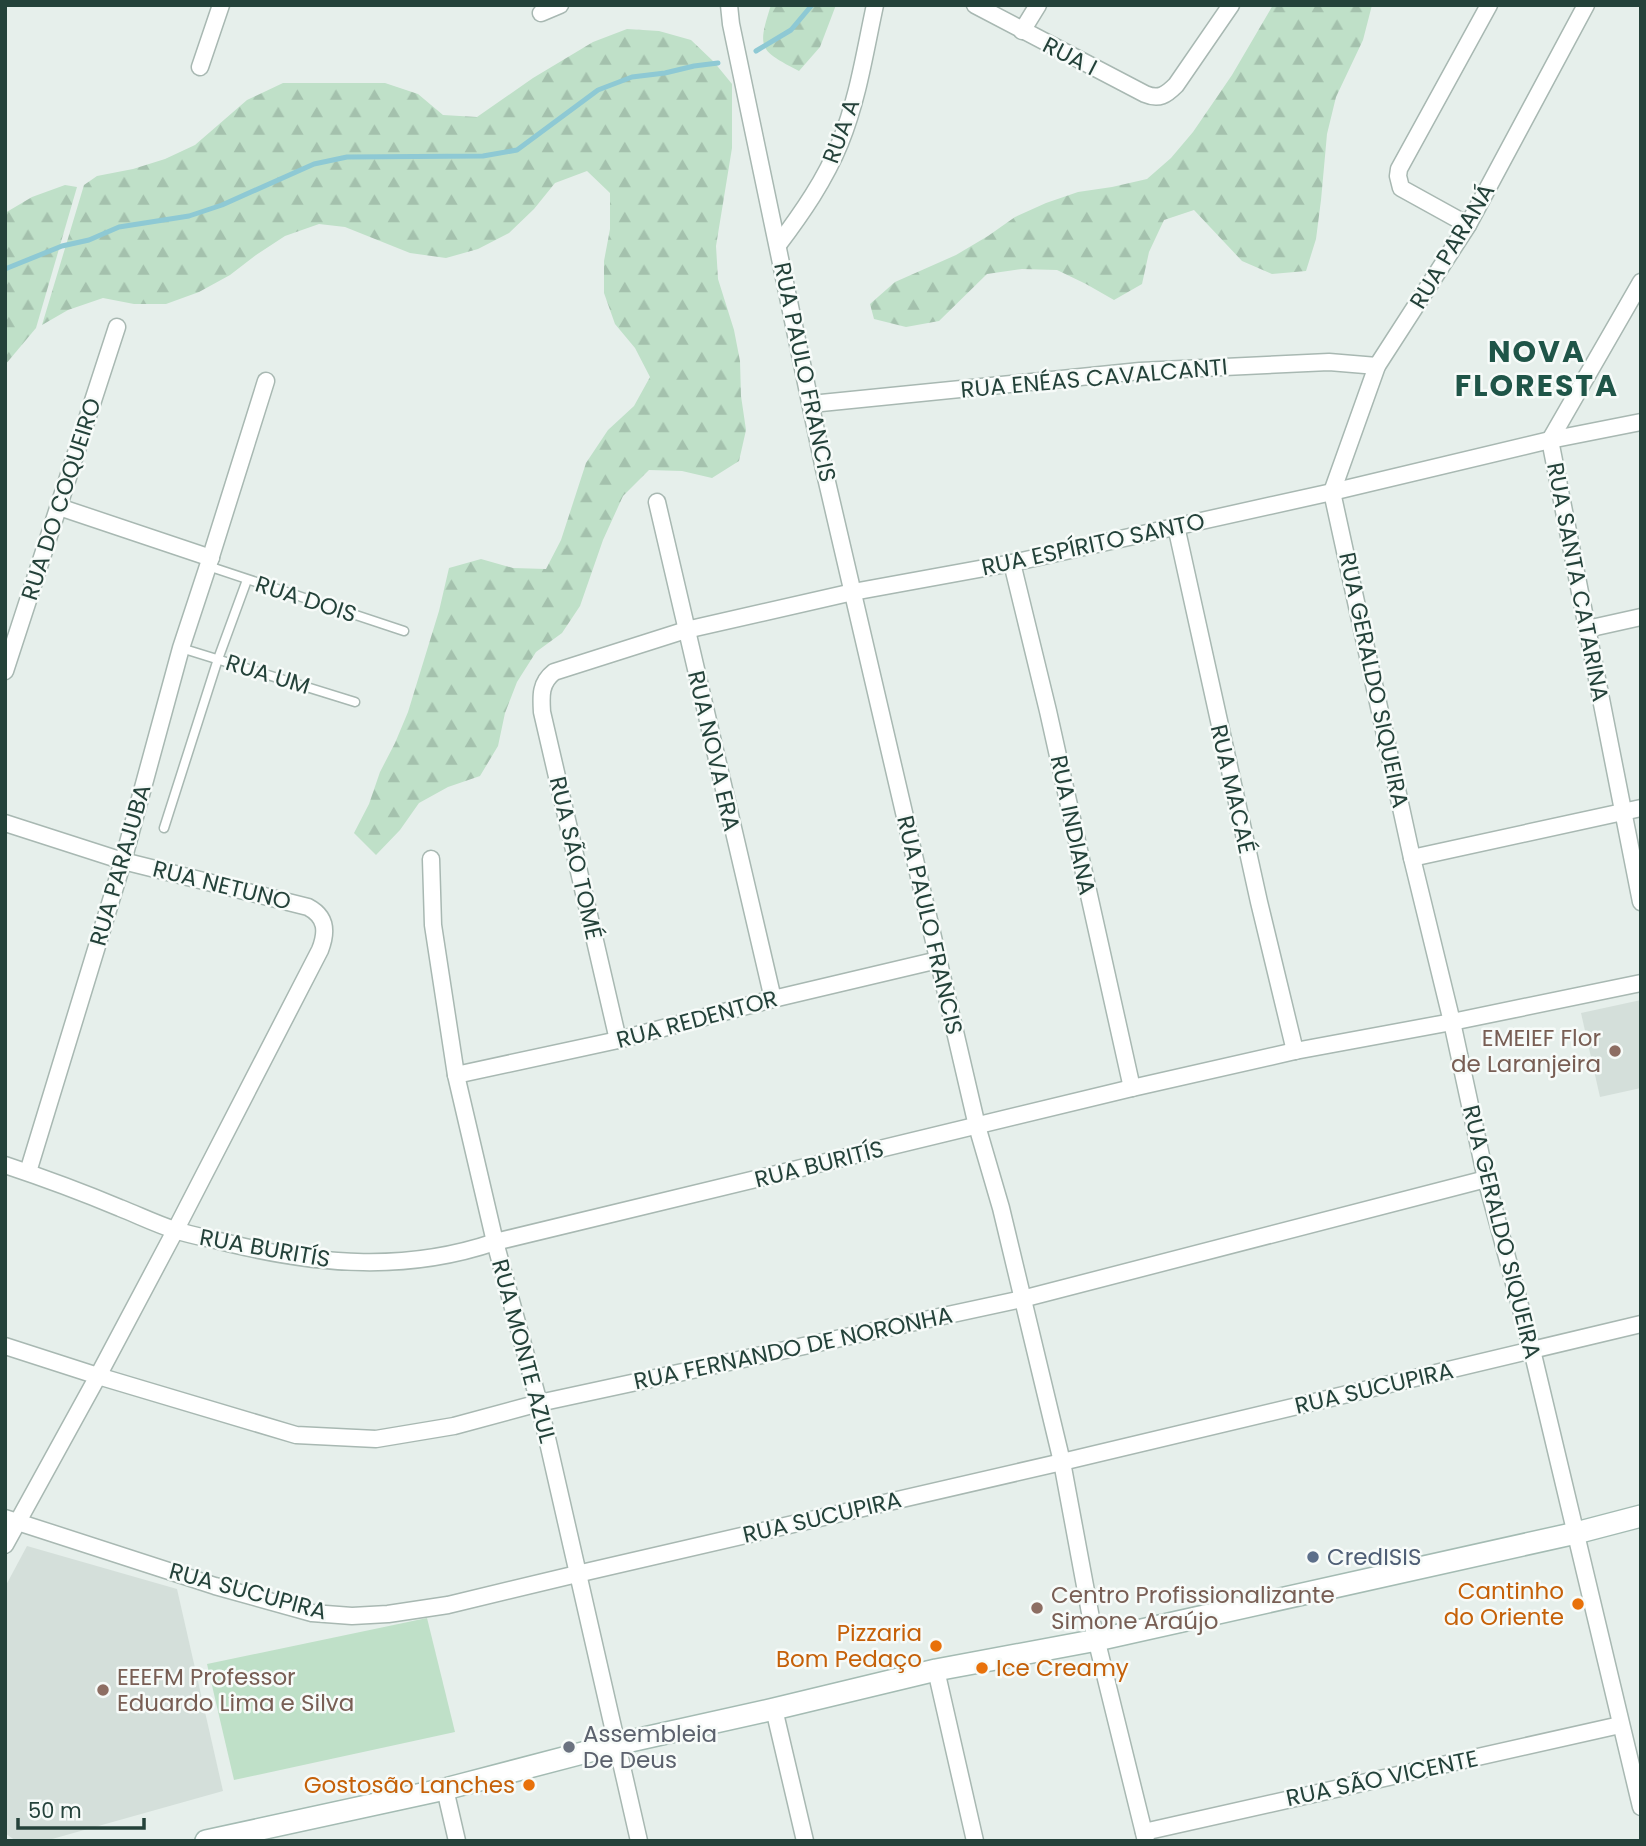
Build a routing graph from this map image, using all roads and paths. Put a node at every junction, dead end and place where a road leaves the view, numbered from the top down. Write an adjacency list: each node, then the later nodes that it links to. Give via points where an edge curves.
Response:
1 (221, 5): 12 (street)
2 (560, 5): 10 (street)
3 (729, 5): 14 (street, RUA PAULO FRANCIS)
4 (876, 5): 14 (street, RUA A, via 840,143 806,208)
5 (975, 5): 11 (street, RUA I)
6 (1038, 5): 11 (street)
7 (1231, 5): 11 (street, RUA I, via 1176,85 1161,97 1152,97)
8 (1489, 5): 13 (street, via 1398,176 1401,188)
9 (1586, 5): 13 (street, RUA PARANÁ)
10 (541, 13)
11 (1022, 31)
12 (201, 67)
13 (1468, 225): 17 (street, RUA PARANÁ)
14 (778, 245): 19 (street, RUA PAULO FRANCIS)
15 (1641, 282): 21 (street, RUA SANTA CATARINA)
16 (117, 327): 24 (street, RUA DO COQUEIRO)
17 (1377, 366): 19 (street, RUA ENÉAS CAVALCANTI, via 1329,362 1140,371); 22 (street, RUA PARANÁ)
18 (266, 381): 26 (street, RUA PARAJUBA)
19 (811, 404): 29 (street, RUA PAULO FRANCIS)
20 (1641, 422): 21 (street, RUA ESPÍRITO SANTO)
21 (1550, 440): 22 (street, RUA ESPÍRITO SANTO); 31 (street, RUA SANTA CATARINA)
22 (1332, 492): 25 (street, RUA ESPÍRITO SANTO); 43 (street, RUA GERALDO SIQUEIRA)
23 (657, 502): 33 (street, RUA NOVA ERA)
24 (59, 507): 26 (street); 36 (street, RUA DO COQUEIRO)
25 (1176, 526): 27 (street, RUA ESPÍRITO SANTO); 52 (street, RUA MACAÉ)
26 (209, 562): 28 (lane, RUA DOIS); 34 (street, RUA PARAJUBA)
27 (1012, 563): 29 (street, RUA ESPÍRITO SANTO); 54 (street, RUA INDIANA)
28 (247, 580): 32 (lane, RUA DOIS); 35 (lane)
29 (853, 592): 33 (street, RUA ESPÍRITO SANTO); 47 (street, RUA PAULO FRANCIS)
30 (1641, 617): 31 (street)
31 (1587, 629): 40 (street, RUA SANTA CATARINA)
32 (404, 631)
33 (685, 631): 37 (street, RUA ESPÍRITO SANTO, via 561,668); 49 (street, RUA NOVA ERA)
34 (181, 648): 35 (lane, RUA UM); 45 (street, RUA PARAJUBA)
35 (218, 659): 38 (lane, RUA UM); 42 (lane)
36 (5, 671)
37 (548, 676): 51 (street, RUA SÃO TOMÉ, via 541,694 542,712)
38 (355, 702)
39 (1641, 808): 40 (street)
40 (1622, 812): 43 (street); 46 (street, RUA SANTA CATARINA)
41 (5, 823): 45 (street, RUA NETUNO)
42 (164, 828)
43 (1412, 858): 50 (street, RUA GERALDO SIQUEIRA)
44 (431, 859): 53 (street, RUA MONTE AZUL, via 434,937)
45 (123, 860): 57 (street, RUA PARAJUBA); 59 (street, RUA NETUNO, via 308,907 317,912 324,927 320,950)
46 (1641, 902)
47 (938, 960): 49 (street, RUA REDENTOR); 55 (street, RUA PAULO FRANCIS)
48 (1641, 983): 50 (street, RUA BURITÍS)
49 (773, 999): 51 (street, RUA REDENTOR)
50 (1452, 1022): 52 (street, RUA BURITÍS); 58 (street, RUA GERALDO SIQUEIRA)
51 (618, 1040): 53 (street, RUA REDENTOR)
52 (1295, 1051): 54 (street, RUA BURITÍS)
53 (456, 1075): 60 (street, RUA MONTE AZUL)
54 (1132, 1088): 55 (street, RUA BURITÍS)
55 (977, 1126): 60 (street, RUA BURITÍS); 61 (street, RUA PAULO FRANCIS)
56 (5, 1165): 57 (street, RUA BURITÍS)
57 (28, 1172): 59 (street, RUA BURITÍS)
58 (1486, 1179): 61 (street, RUA FERNANDO DE NORONHA); 64 (street, RUA GERALDO SIQUEIRA)
59 (175, 1231): 60 (street, RUA BURITÍS, via 288,1256 350,1262 411,1261); 65 (street)
60 (495, 1242): 66 (street, RUA MONTE AZUL)
61 (1022, 1299): 66 (street, RUA FERNANDO DE NORONHA); 67 (street, RUA PAULO FRANCIS)
62 (1641, 1324): 64 (street, RUA SUCUPIRA)
63 (5, 1346): 65 (street, RUA FERNANDO DE NORONHA)
64 (1532, 1350): 67 (street, RUA SUCUPIRA); 70 (street, RUA GERALDO SIQUEIRA)
65 (98, 1376): 66 (street, RUA FERNANDO DE NORONHA, via 296,1435 322,1437 389,1437 454,1426); 69 (street)
66 (539, 1403): 72 (street, RUA MONTE AZUL)
67 (1062, 1462): 72 (street, RUA SUCUPIRA); 73 (street, RUA PAULO FRANCIS)
68 (1641, 1517): 70 (street)
69 (12, 1520): 71 (street); 72 (street, RUA SUCUPIRA, via 312,1613 388,1614 448,1605)
70 (1576, 1533): 73 (street); 76 (street, RUA GERALDO SIQUEIRA)
71 (5, 1545)
72 (577, 1574): 77 (street, RUA MONTE AZUL)
73 (1097, 1640): 74 (street); 81 (street, RUA PAULO FRANCIS)
74 (936, 1670): 75 (street); 86 (street)
75 (774, 1709): 77 (street); 85 (street)
76 (1620, 1725): 79 (street, RUA GERALDO SIQUEIRA); 81 (street, RUA SÃO VICENTE, via 1328,1789)
77 (617, 1744): 78 (street); 84 (street, RUA MONTE AZUL)
78 (445, 1789): 80 (street); 83 (street)
79 (1641, 1807)
80 (281, 1833): 82 (street)
81 (1145, 1836)
82 (206, 1841)
83 (457, 1841)
84 (639, 1841)
85 (805, 1841)
86 (975, 1841)

